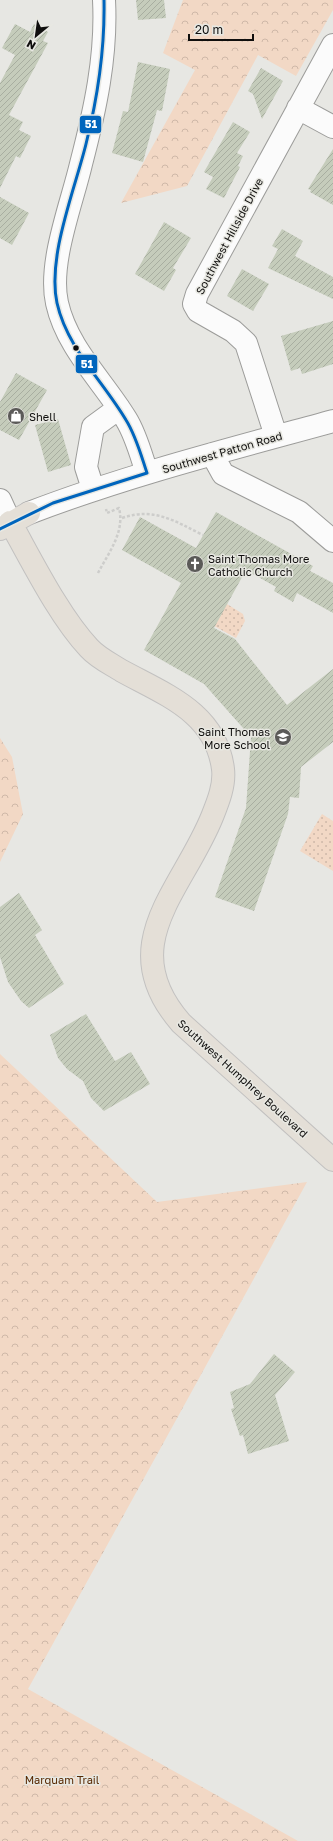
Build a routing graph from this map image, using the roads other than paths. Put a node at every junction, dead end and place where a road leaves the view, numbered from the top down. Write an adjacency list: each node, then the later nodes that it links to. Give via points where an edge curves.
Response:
1 (104, 0): 5 (street, via 103,51 98,89 60,246 55,282 60,313 72,339)
2 (333, 45): 3 (street, Southwest Hillside Drive)
3 (298, 108): 4 (street); 7 (street, Southwest Hillside Drive, via 197,294 194,304 198,311 233,331 246,343)
4 (333, 127)
5 (119, 408): 9 (street, via 127,421); 10 (street, via 93,426 86,467)
6 (333, 421): 7 (street, Southwest Patton Road)
7 (276, 436): 8 (street, Southwest Patton Road)
8 (212, 454): 9 (street, Southwest Patton Road); 13 (street, via 224,474 299,512)
9 (147, 473): 10 (street, Southwest Patton Road)
10 (93, 489): 12 (street, Southwest Patton Road)
11 (0, 500): 12 (street)
12 (13, 521): 14 (main road, Southwest Humphrey Boulevard, via 66,616 90,648 113,665 185,706 197,716 216,741 224,771 220,797 210,823 160,918 151,960 154,977 162,997 182,1023)
13 (333, 541)
14 (333, 1160)

